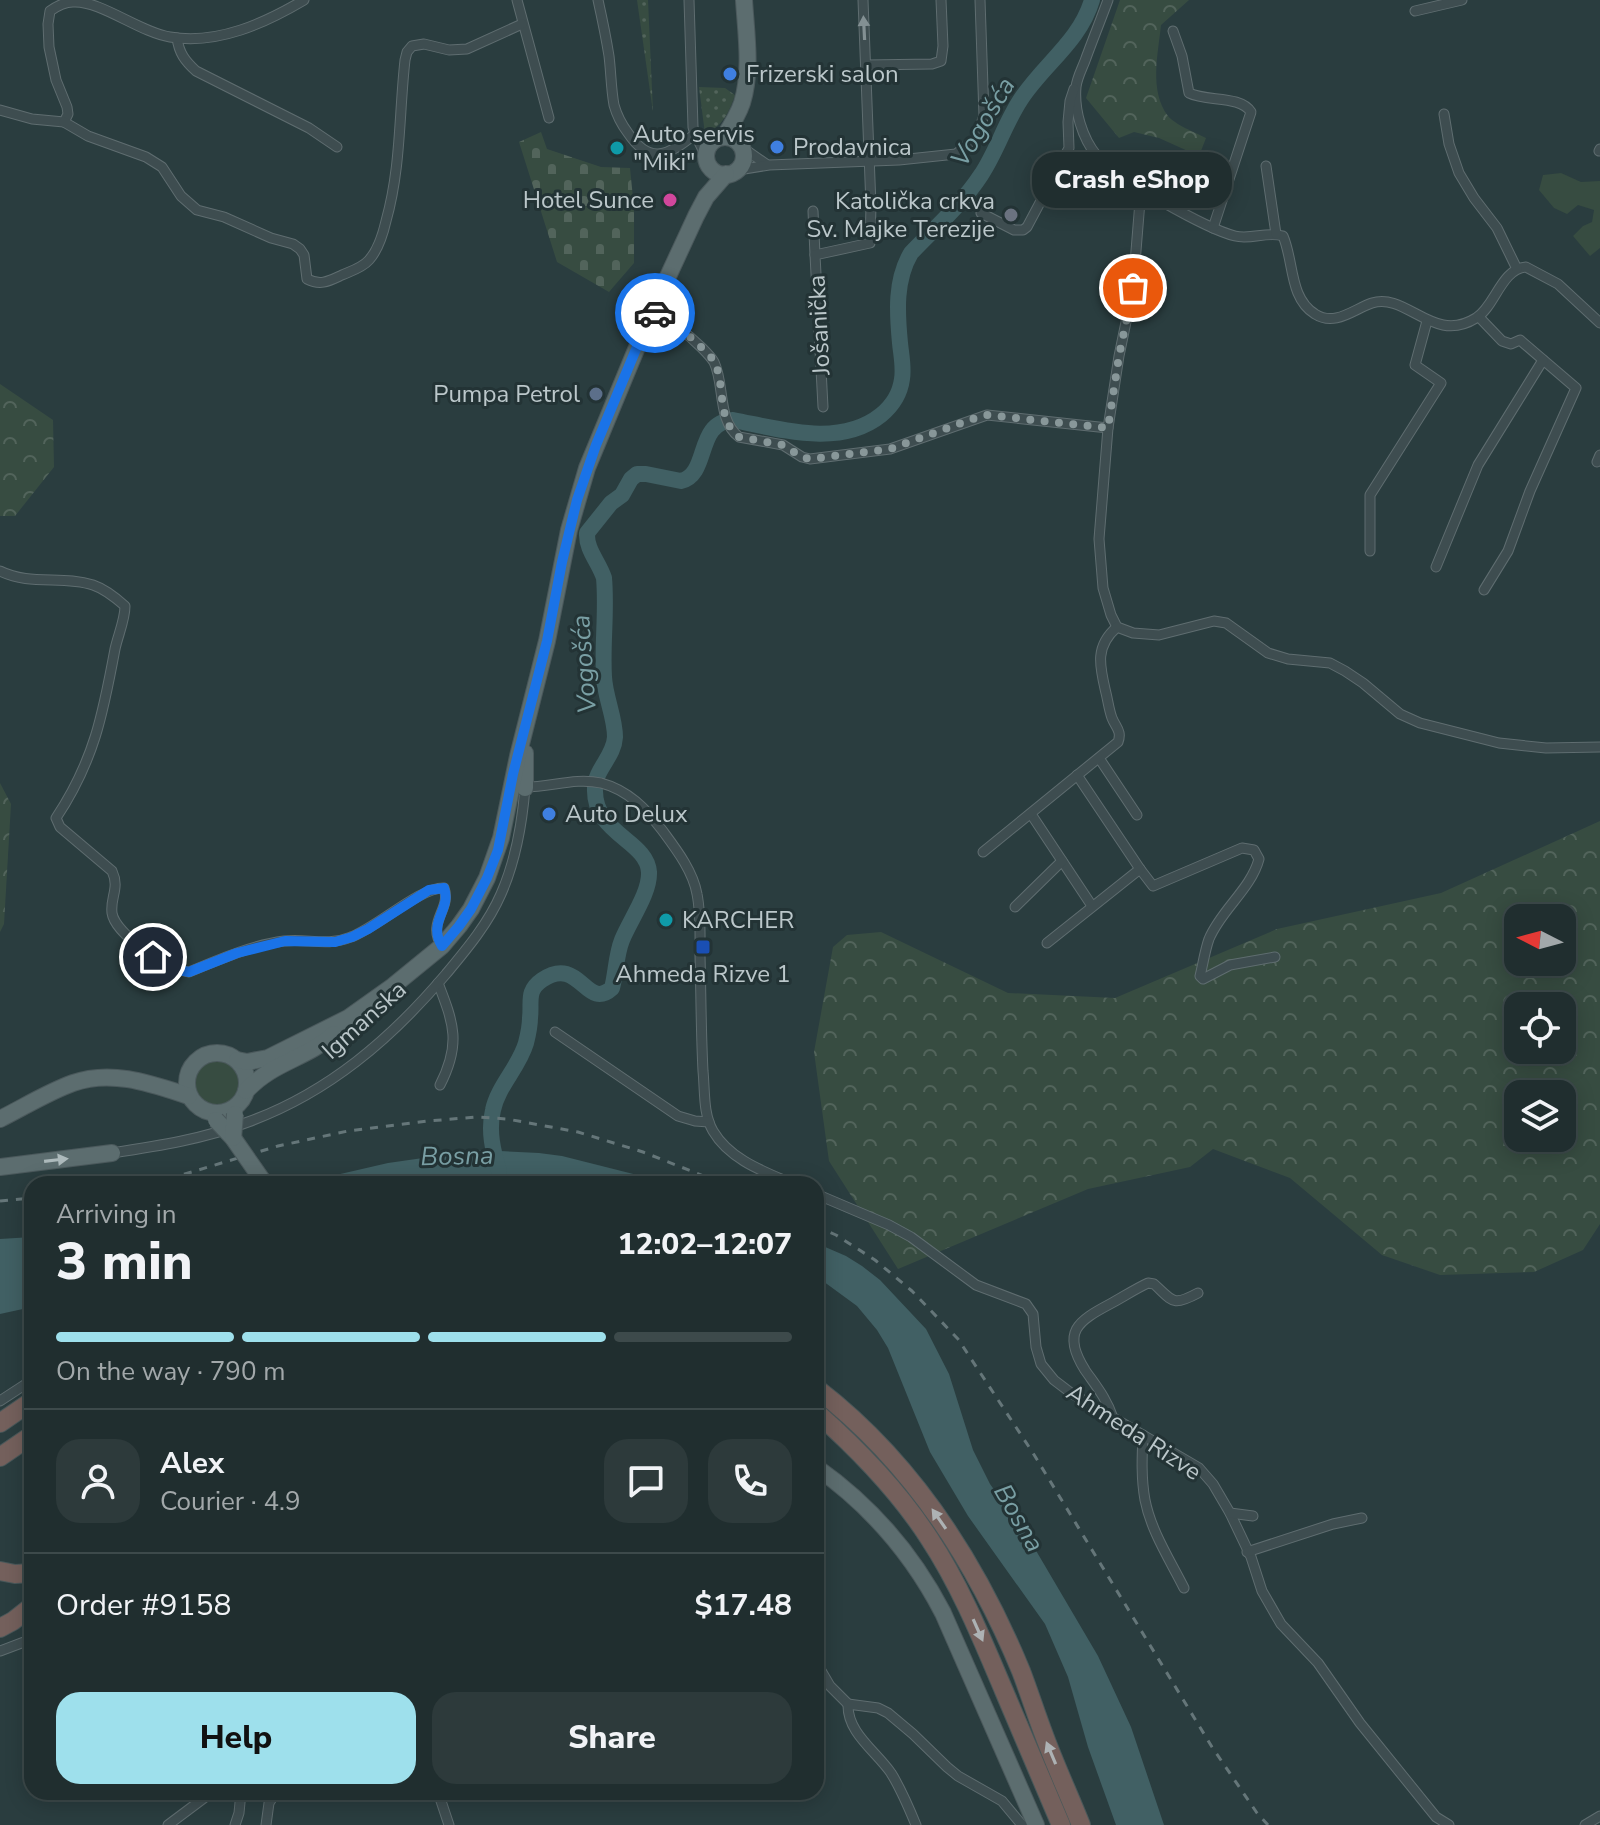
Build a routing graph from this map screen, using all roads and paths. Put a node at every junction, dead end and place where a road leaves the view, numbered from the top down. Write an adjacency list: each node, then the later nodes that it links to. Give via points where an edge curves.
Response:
1 (304, 0): 14 (street, via 233,33)
2 (517, 0): 12 (street)
3 (598, 0): 22 (street, via 615,106 636,145 660,154)
4 (689, 0): 22 (street)
5 (744, 0): 17 (main road, via 747,66)
6 (863, 0): 15 (street, Jošanička, one-way to 6)
7 (941, 0): 15 (street, via 941,61)
8 (980, 0): 27 (street, via 984,116 976,138 956,154)
9 (1108, 0): 16 (street)
10 (1462, 0): 11 (street)
11 (1415, 11)
12 (522, 24): 20 (street); 21 (street, via 467,49 424,44 407,52 394,188 382,237 371,259 327,282 307,279 304,255 293,244 197,210 162,167)
13 (1173, 31): 35 (street, via 1189,93 1241,103 1251,112)
14 (177, 38): 21 (street, via 149,32 83,3 50,11 49,47 67,107); 24 (street, via 181,54 196,71)
15 (866, 65): 27 (street, Jošanička)
16 (1076, 87): 31 (street, via 1077,112 1098,158); 34 (street, via 1070,101 1069,148 1027,227 1014,230)
17 (741, 106): 23 (main road); 25 (main road)
18 (0, 110): 21 (street)
19 (1444, 114): 38 (street, via 1459,173 1497,228)
20 (549, 118)
21 (64, 122)
22 (695, 134): 23 (street, via 706,140); 26 (street)
23 (720, 138): 25 (main road); 26 (main road, via 709,147)
24 (337, 147)
25 (742, 147): 28 (street); 30 (main road, via 744,160)
26 (708, 161): 30 (main road, via 716,172); 32 (main road)
27 (869, 161): 28 (street); 37 (street, Jošanička, via 870,243)
28 (769, 165): 30 (street)
29 (1266, 166): 36 (street)
30 (732, 172): 32 (main road)
31 (1141, 189): 35 (street); 45 (street, via 1133,288)
32 (706, 197): 39 (main road)
33 (813, 211): 37 (street)
34 (981, 213)
35 (1213, 228): 36 (street, via 1238,237)
36 (1276, 234): 41 (street, via 1283,236 1295,286 1314,314 1333,318 1380,301)
37 (815, 255): 44 (street, Jošanička)
38 (1514, 272): 40 (street); 42 (street, via 1526,267 1558,284)
39 (652, 311): 45 (street, via 686,331 713,360 725,414 739,437 783,445 802,457 890,449 987,415); 54 (main road, via 581,487 524,731)
40 (1479, 317): 41 (street, via 1458,326); 43 (street, via 1502,341 1520,340)
41 (1427, 321): 46 (street, via 1415,365 1441,383 1370,495)
42 (1600, 323)
43 (1543, 360): 47 (street, via 1478,465); 49 (street, via 1576,388 1508,551)
44 (823, 407)
45 (1108, 428): 50 (street, via 1100,571)
46 (1370, 551)
47 (1436, 567)
48 (0, 571): 63 (street, via 20,579 93,585 125,606 96,736 56,818 112,871 113,918 140,946 167,965 189,972 285,941 352,937 440,887 446,893 436,925)
49 (1484, 590)
50 (1117, 627): 51 (street, via 1159,635 1214,621 1226,623 1268,653 1330,663 1420,723 1499,743); 52 (street, via 1100,652 1099,669 1120,737)
51 (1600, 747)
52 (1099, 758): 53 (street); 56 (street)
53 (1077, 775): 55 (street); 59 (street)
54 (518, 786): 63 (main road, via 487,878); 65 (street, Igmanska, via 520,836 500,896); 76 (street, via 586,781 633,797 685,864 697,892)
55 (1031, 814): 57 (street); 58 (street)
56 (1137, 815)
57 (983, 852)
58 (1062, 861): 60 (street); 61 (street)
59 (1140, 869): 60 (street); 64 (street, via 1153,886 1242,848 1254,850 1259,859 1256,870 1209,938 1200,976)
60 (1092, 906): 62 (street)
61 (1015, 907)
62 (1047, 943)
63 (442, 946): 66 (main road)
64 (1275, 957)
65 (438, 983): 71 (street, via 454,1039); 78 (street, Igmanska, via 385,1039 305,1097 206,1136)
66 (348, 1018): 68 (main road, via 268,1058); 73 (main road, via 314,1049 260,1076)
67 (555, 1032): 76 (street, via 678,1116)
68 (237, 1060): 69 (main road, via 210,1053); 73 (main road, via 246,1074)
69 (189, 1071): 70 (main road); 72 (main road)
70 (152, 1084): 72 (main road); 75 (main road, via 87,1079)
71 (440, 1085)
72 (189, 1096): 74 (main road)
73 (240, 1103): 74 (main road); 77 (main road, bridge)
74 (212, 1116): 77 (main road, bridge)
75 (0, 1119)
76 (709, 1122): 81 (street, via 733,1154)
77 (233, 1138): 80 (main road, bridge)
78 (112, 1153): 79 (main road, one-way to 78)
79 (0, 1167)
80 (259, 1176)
81 (775, 1176)
82 (824, 1197): 88 (street, Ahmeda Rizve, via 911,1237 976,1285 1026,1304 1033,1314 1041,1364 1071,1393)
83 (1198, 1293): 88 (street, via 1172,1300 1148,1283 1080,1322 1074,1336 1077,1357)
84 (24, 1385): 86 (street)
85 (824, 1394): 124 (highway, one-way to 85, via 1021,1672 952,1537 882,1446)
86 (0, 1401)
87 (24, 1406): 90 (highway)
88 (1113, 1418): 92 (street, Ahmeda Rizve)
89 (824, 1419): 123 (highway, one-way to 123, via 893,1488 952,1578)
90 (0, 1423)
91 (24, 1430): 94 (highway)
92 (1143, 1435): 97 (street, Ahmeda Rizve, via 1199,1468); 103 (street, via 1146,1503)
93 (24, 1440): 95 (highway)
94 (0, 1447)
95 (0, 1457)
96 (824, 1474): 122 (main road, via 865,1507 927,1583)
97 (1230, 1513): 98 (street); 100 (street, Ahmeda Rizve)
98 (1253, 1516)
99 (1362, 1518): 100 (street)
100 (1247, 1552): 125 (street, Ahmeda Rizve, via 1281,1624 1318,1663 1436,1817)
101 (0, 1571): 102 (highway)
102 (24, 1573)
103 (1184, 1588)
104 (24, 1612): 105 (highway)
105 (0, 1628)
106 (24, 1642): 107 (street)
107 (0, 1651)
108 (824, 1676): 109 (street)
109 (848, 1704): 120 (street, via 853,1726 892,1774); 121 (street, via 888,1713 958,1776 1002,1801)
110 (204, 1800): 115 (street)
111 (240, 1800): 117 (street)
112 (271, 1800): 118 (street)
113 (441, 1800): 119 (street)
114 (1600, 1816): 126 (street)
115 (182, 1821): 116 (street)
116 (168, 1825)
117 (235, 1825)
118 (266, 1825)
119 (449, 1825)
120 (916, 1825)
121 (1022, 1825)
122 (1036, 1825)
123 (1061, 1825)
124 (1081, 1825)
125 (1449, 1825)
126 (1585, 1825)

